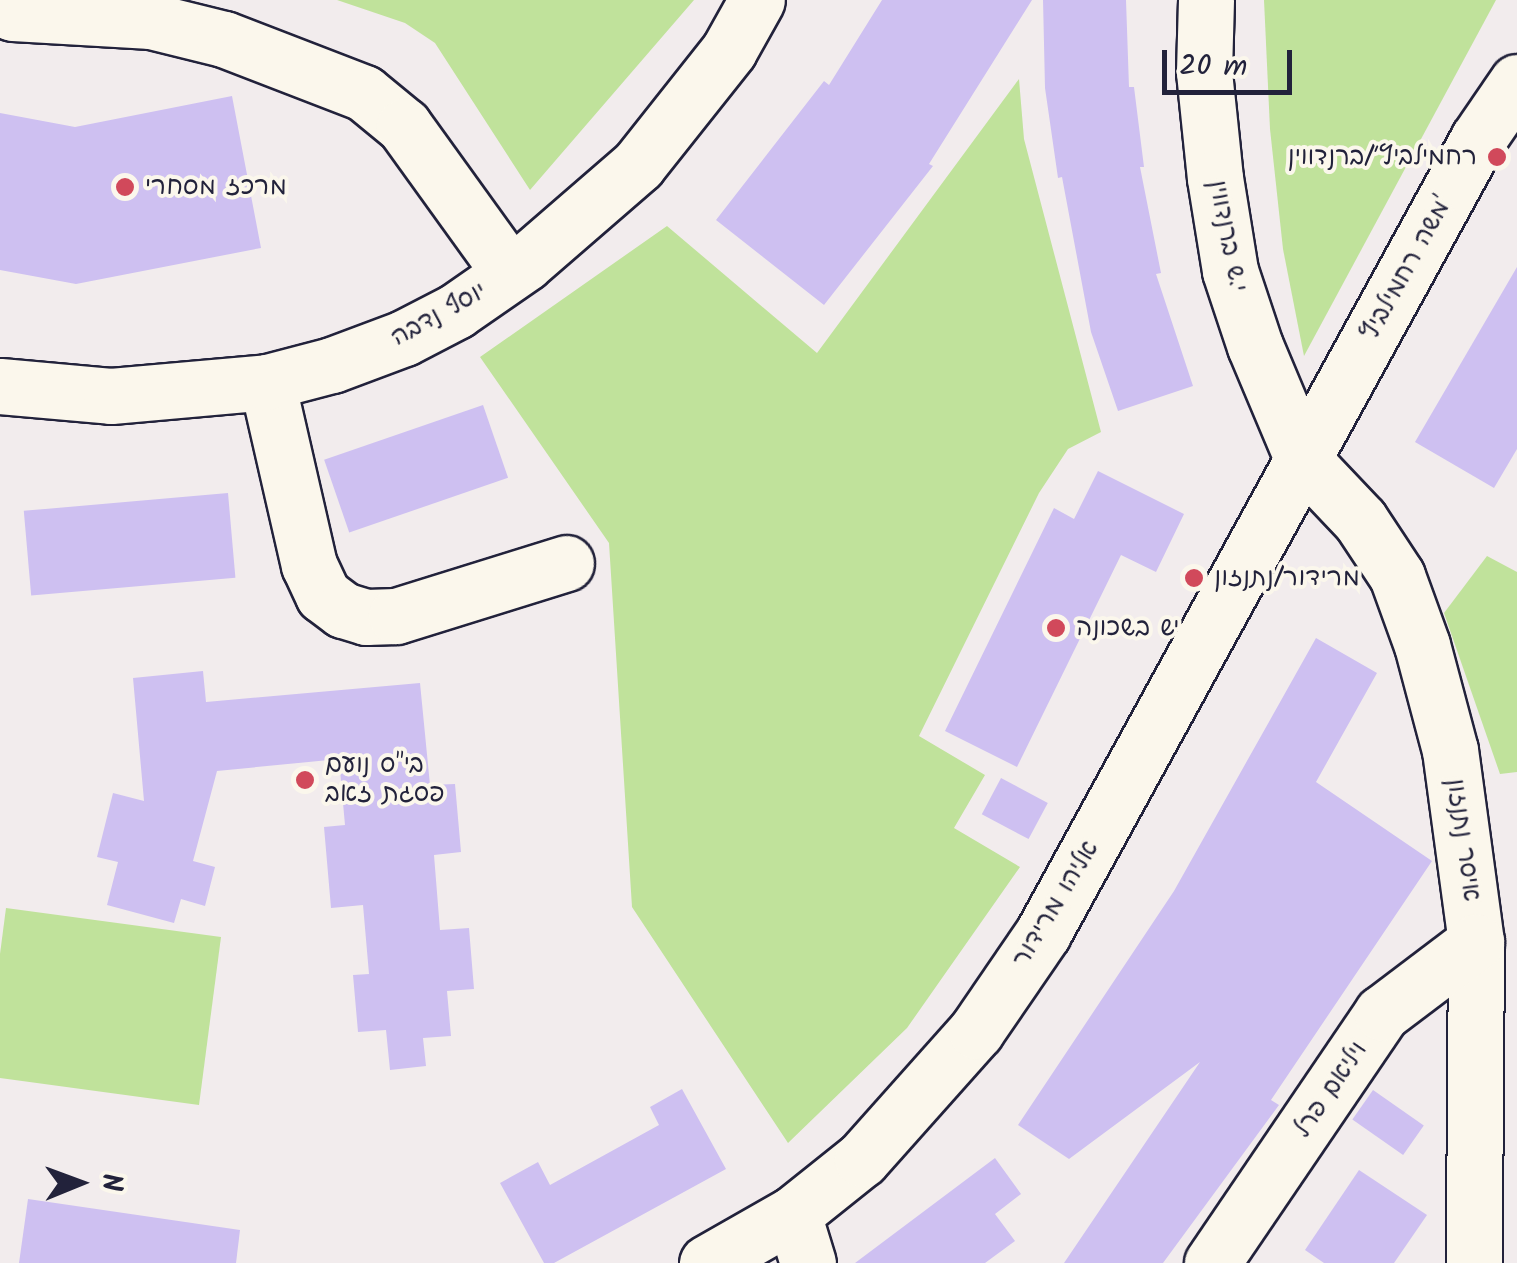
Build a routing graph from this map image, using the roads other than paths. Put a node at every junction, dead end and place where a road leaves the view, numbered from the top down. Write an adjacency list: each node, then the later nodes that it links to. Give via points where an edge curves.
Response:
1 (756, 0): 5 (street, יוסף נדבה, via 729,50 638,165)
2 (1206, 0): 8 (street, י.ש ברנדווין, via 1204,72 1230,271)
3 (0, 8): 5 (street, via 151,21 224,40 364,93 404,126)
4 (1517, 82): 8 (street, משה רחמילביץ', via 1478,139)
5 (510, 274): 6 (street, יוסף נדבה, via 404,338)
6 (267, 382): 7 (street, יוסף נדבה, via 112,396); 9 (street, via 309,565 323,595 343,610 396,616)
7 (0, 386)
8 (1303, 460): 10 (street, איסר נתנזון, via 1360,520 1398,576 1450,750); 11 (street, אליהו מרידור, via 1032,949 976,1031)
9 (566, 563)
10 (1476, 942): 13 (street, ויליאם פרל, via 1382,1013); 14 (street, איסר נתנזון)
11 (801, 1238): 12 (street, אליהו מרידור)
12 (707, 1263)
13 (1212, 1263)
14 (1474, 1263)

